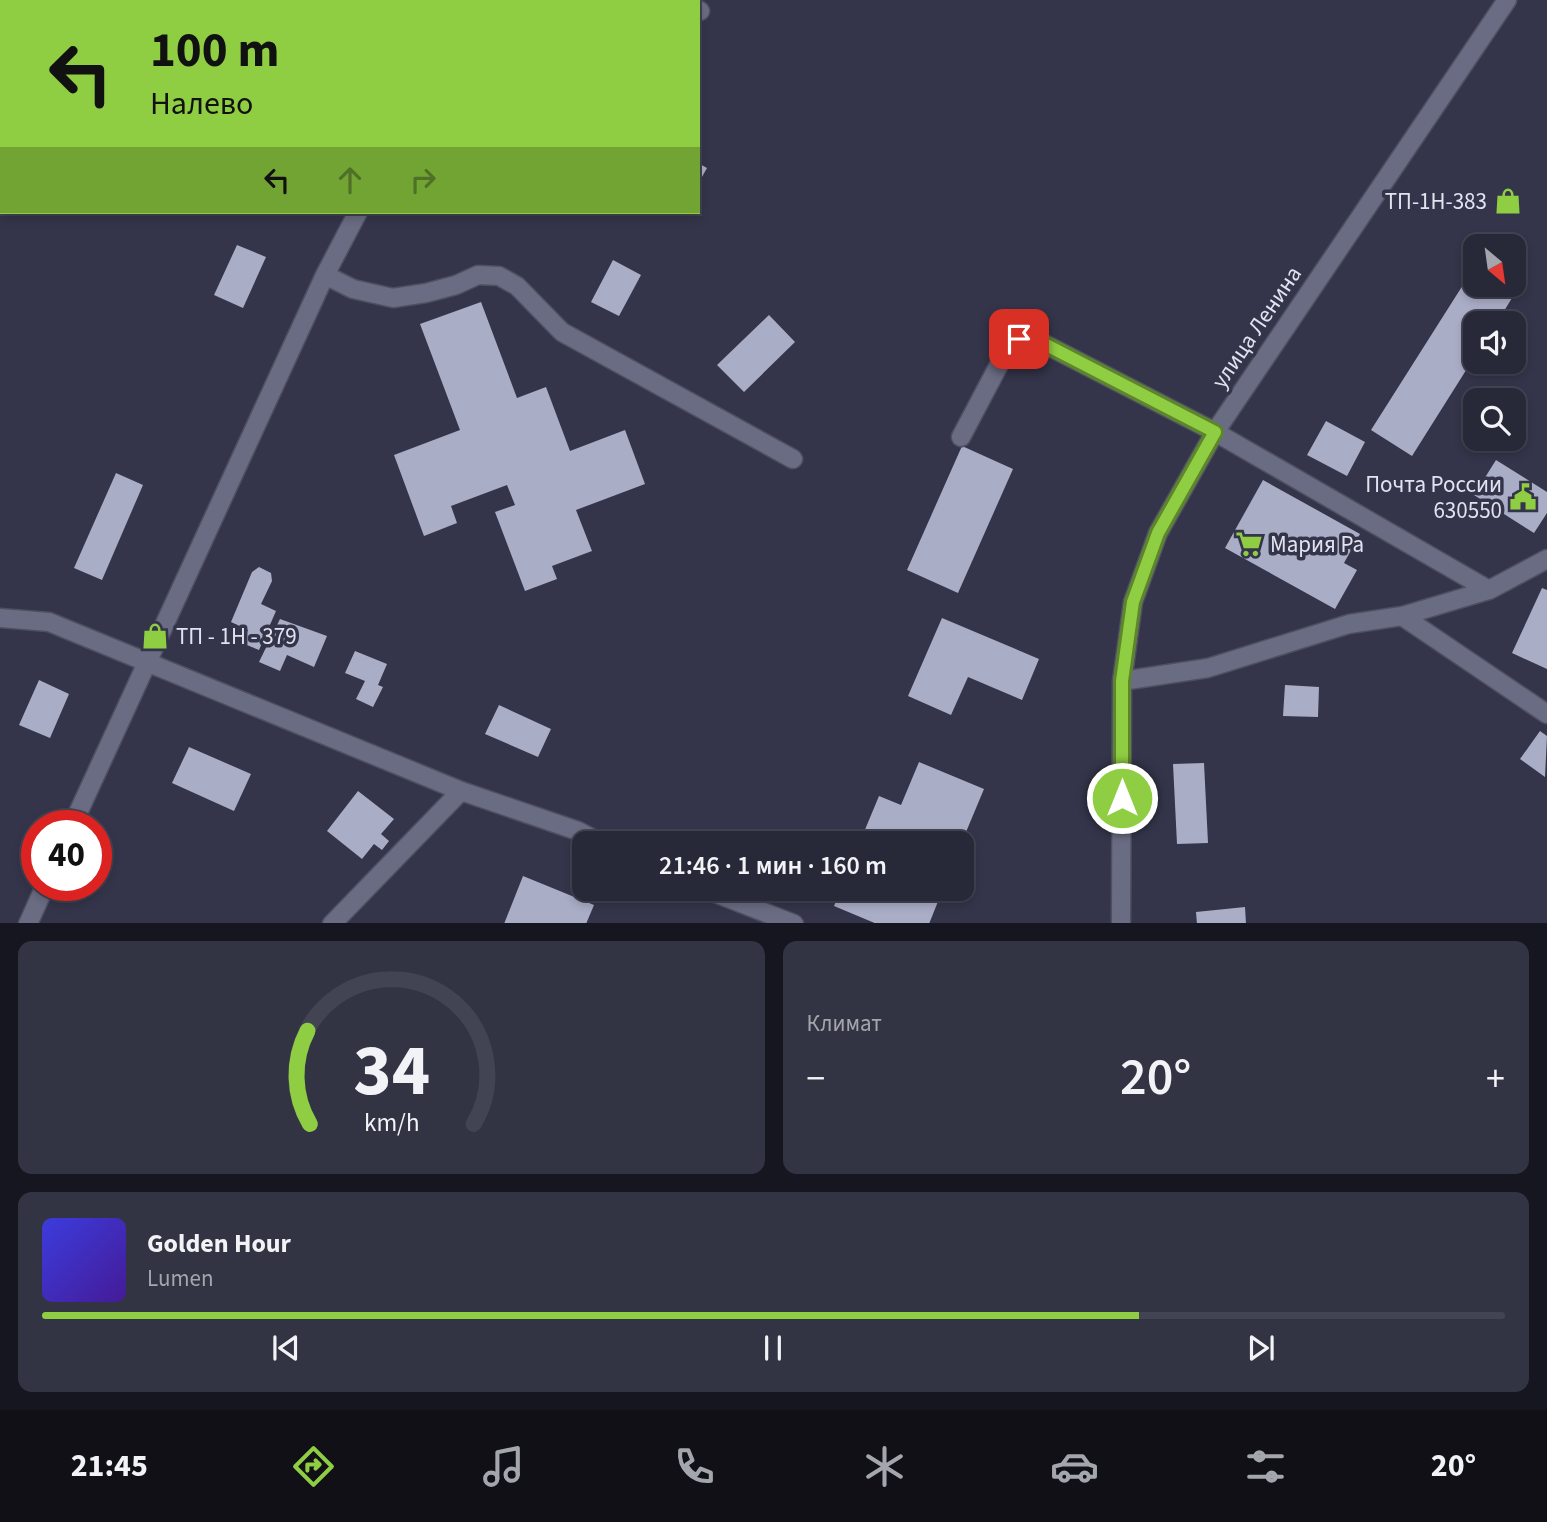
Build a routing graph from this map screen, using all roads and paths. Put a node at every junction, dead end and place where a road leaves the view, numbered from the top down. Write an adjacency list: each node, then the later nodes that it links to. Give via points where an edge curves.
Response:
1 (1507, 0): 4 (street, улица Ленина)
2 (357, 214): 3 (street)
3 (325, 275): 6 (street, via 353,289 393,298 446,288 478,275 499,276 517,286 562,332); 11 (street)
4 (1215, 432): 5 (street, via 1029,336 1010,344); 8 (street); 12 (street, улица Ленина, via 1158,533 1133,602)
5 (961, 437)
6 (793, 459)
7 (1547, 559): 8 (street)
8 (1489, 590): 9 (street)
9 (1402, 616): 12 (street, via 1349,624 1208,668); 13 (street)
10 (0, 618): 11 (street, via 49,622)
11 (147, 662): 14 (street); 15 (street)
12 (1122, 681): 22 (street, улица Ленина)
13 (1547, 714)
14 (461, 791): 16 (street); 20 (street)
15 (79, 810)
16 (578, 831)
17 (38, 901): 19 (street)
18 (736, 901): 21 (street)
19 (28, 923)
20 (332, 923)
21 (794, 923)
22 (1121, 923)

